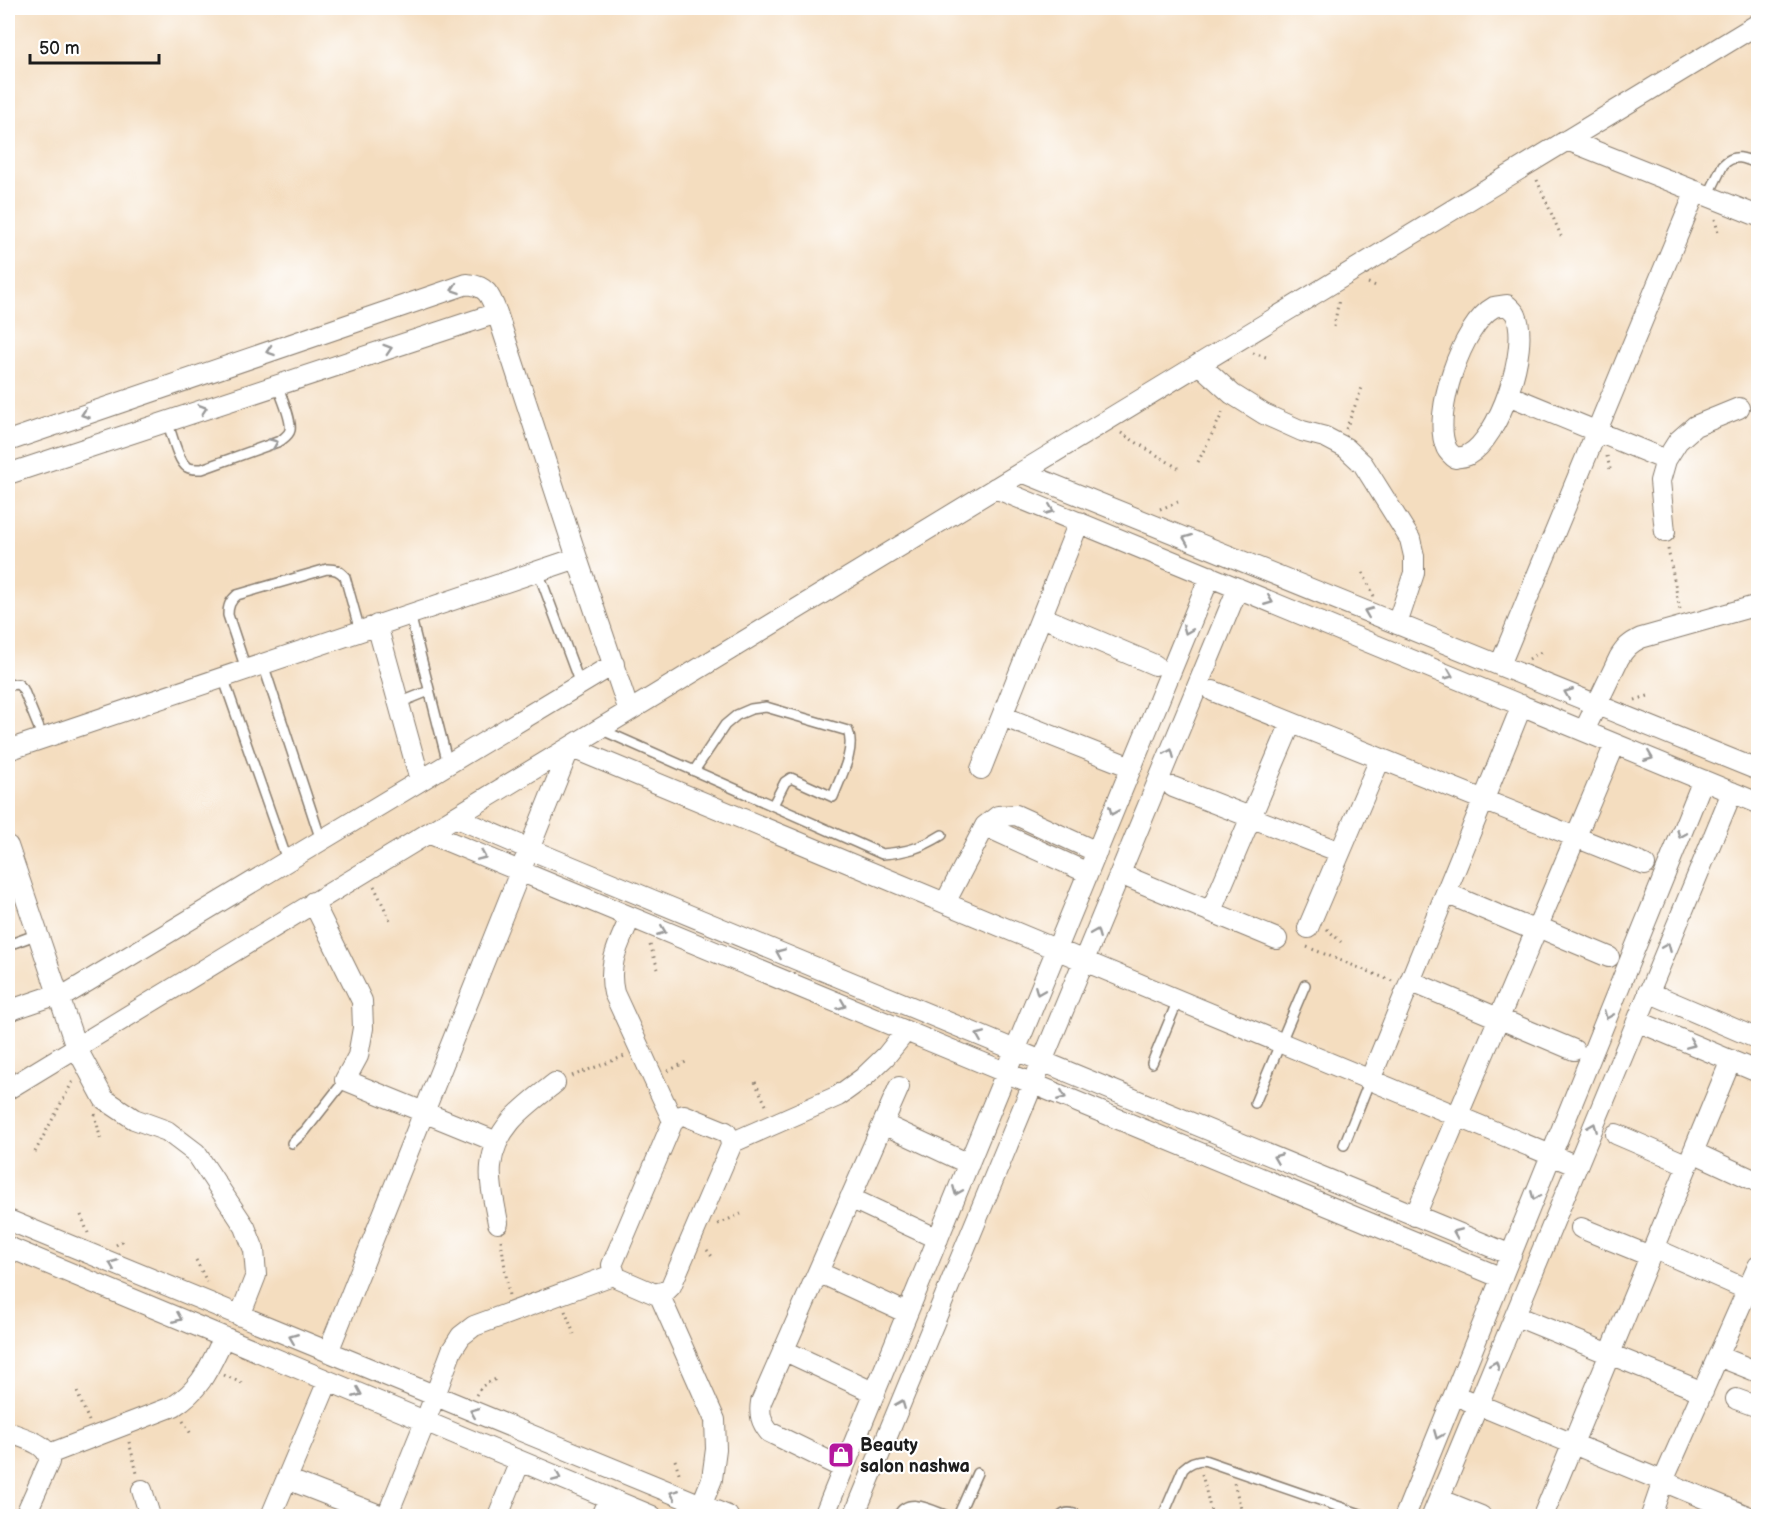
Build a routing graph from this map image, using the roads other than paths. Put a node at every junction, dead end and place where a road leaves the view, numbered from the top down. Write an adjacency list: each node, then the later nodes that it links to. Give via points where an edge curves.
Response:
1 (1758, 24): 2 (street)
2 (1567, 140): 4 (street); 7 (street)
3 (1758, 164): 4 (lane, via 1742,157 1726,161)
4 (1702, 194): 5 (street); 12 (street)
5 (1758, 216)
6 (497, 312): 8 (street, one-way to 6); 13 (street, one-way to 13, via 488,292 467,284); 20 (street)
7 (1199, 364): 15 (street); 29 (street, via 1232,394 1264,414 1325,437 1363,464 1410,539 1414,556 1414,573)
8 (277, 385): 11 (street, one-way to 8); 11 (lane, one-way to 8, via 182,462 195,470 202,469 286,437 290,423)
9 (1508, 395): 9 (street, via 1518,361 1520,334 1516,314 1507,305 1494,307 1479,320 1452,372 1442,429 1446,448 1455,458 1468,456 1483,442); 12 (street)
10 (1739, 408): 14 (street, via 1695,426 1678,441)
11 (167, 421): 16 (street)
12 (1597, 432): 14 (street); 33 (street)
13 (8, 441)
14 (1666, 460): 19 (street, via 1660,481)
15 (1022, 472): 17 (street); 24 (street, one-way to 15)
16 (8, 474)
17 (996, 488): 18 (street, one-way to 18); 43 (street)
18 (1080, 522): 22 (street); 28 (street)
19 (1665, 532)
20 (577, 558): 21 (street); 31 (street)
21 (538, 571): 26 (street); 36 (lane)
22 (1210, 576): 23 (street); 54 (street, one-way to 54)
23 (1238, 588): 27 (street, one-way to 27); 81 (street, one-way to 23)
24 (1316, 591): 27 (street); 29 (street, one-way to 24)
25 (1758, 605): 42 (street, via 1631,642)
26 (410, 614): 30 (street); 38 (lane)
27 (1304, 615): 41 (street, one-way to 41)
28 (1042, 617): 32 (street); 44 (street)
29 (1397, 624): 33 (street)
30 (368, 628): 34 (street); 34 (lane, via 345,578 334,569 237,595 231,600 228,615); 40 (street)
31 (614, 664): 36 (street); 43 (street)
32 (1155, 665)
33 (1500, 665): 42 (street, one-way to 33)
34 (254, 667): 35 (street); 71 (lane)
35 (223, 677): 48 (street); 76 (lane)
36 (580, 684): 53 (street)
37 (8, 685): 48 (lane, via 18,684 23,689)
38 (429, 691): 40 (lane); 53 (lane)
39 (1213, 692): 45 (street)
40 (399, 703): 58 (street)
41 (1522, 705): 47 (street); 62 (street)
42 (1597, 705): 47 (street); 56 (street)
43 (629, 711): 46 (street)
44 (1002, 716): 54 (street); 55 (street)
45 (1291, 723): 52 (street); 66 (street)
46 (600, 729): 50 (street); 57 (lane)
47 (1584, 731): 49 (street)
48 (42, 738): 51 (street)
49 (1615, 744): 59 (street, one-way to 59); 70 (street)
50 (570, 747): 65 (street); 73 (street); 85 (street)
51 (8, 750)
52 (1380, 759): 62 (street); 75 (street)
53 (448, 764): 58 (street)
54 (1131, 767): 74 (street, one-way to 74)
55 (981, 769)
56 (1758, 770)
57 (694, 771): 64 (lane); 64 (lane, via 725,725 751,709 766,707 848,731 851,749 833,797 791,778 784,782)
58 (420, 780): 71 (street)
59 (1703, 780): 61 (street); 77 (street, one-way to 77)
60 (1173, 787): 66 (street)
61 (1732, 792): 63 (street); 82 (street)
62 (1484, 800): 70 (street); 83 (street)
63 (1758, 803)
64 (772, 805): 69 (lane, via 882,854 904,853)
65 (455, 817): 68 (street); 73 (street)
66 (1251, 817): 75 (street); 86 (street)
67 (985, 826): 74 (street, via 998,816 1016,815); 80 (street); 85 (street)
68 (428, 833): 79 (street, one-way to 79); 84 (street)
69 (942, 835)
70 (1575, 837): 78 (street); 89 (street)
71 (321, 840): 76 (street)
72 (8, 846): 90 (street)
73 (529, 849): 79 (street); 92 (street)
74 (1097, 852): 80 (street)
75 (1340, 852): 88 (street)
76 (287, 860): 101 (street)
77 (1670, 863): 82 (street); 133 (street, one-way to 133)
78 (1645, 865)
79 (520, 872): 87 (street); 124 (street)
80 (1088, 873): 94 (street)
81 (1120, 874): 86 (street); 96 (street, one-way to 81)
82 (1697, 875): 100 (street, one-way to 82)
83 (1446, 893): 89 (street); 98 (street)
84 (313, 902): 111 (street); 117 (street, via 362,1001 358,1056)
85 (945, 903): 94 (street)
86 (1211, 911): 91 (street)
87 (630, 918): 97 (street, one-way to 97); 126 (street, via 611,965 611,979)
88 (1308, 928)
89 (1537, 929): 95 (street); 104 (street)
90 (38, 933): 93 (lane); 101 (street)
91 (1277, 939)
92 (749, 940): 97 (street); 109 (street, one-way to 92)
93 (8, 945)
94 (1056, 950): 96 (street); 109 (street, one-way to 109)
95 (1609, 957)
96 (1084, 961): 102 (street); 113 (street)
97 (741, 963): 106 (street, one-way to 106)
98 (1409, 984): 104 (street); 118 (street)
99 (1305, 985): 108 (lane)
100 (1648, 993): 105 (street); 107 (street)
101 (59, 996): 103 (street); 111 (street)
102 (1178, 1000): 108 (street); 114 (lane)
103 (8, 1011)
104 (1499, 1018): 110 (street); 125 (street)
105 (1637, 1021): 112 (street, one-way to 112); 136 (street, one-way to 105)
106 (906, 1031): 116 (street); 131 (street, via 863,1078 838,1096)
107 (1758, 1039)
108 (1281, 1043): 118 (street); 123 (lane)
109 (1015, 1050): 113 (street); 116 (street)
110 (1574, 1050)
111 (80, 1055): 122 (street); 154 (street, via 104,1099 134,1119 167,1131 196,1153 245,1227 254,1250 256,1275)
112 (1731, 1060): 115 (street); 134 (street)
113 (1042, 1061): 120 (street); 139 (street, one-way to 113)
114 (1152, 1063)
115 (1758, 1072)
116 (1006, 1073): 120 (street); 135 (street)
117 (345, 1080): 124 (street); 130 (lane)
118 (1370, 1080): 125 (street); 132 (lane)
119 (555, 1083): 129 (street, via 510,1120)
120 (1033, 1084): 150 (street, one-way to 150); 162 (street)
121 (899, 1087): 127 (street)
122 (8, 1089)
123 (1255, 1103)
124 (424, 1112): 129 (street); 158 (street)
125 (1457, 1117): 133 (street); 139 (street)
126 (673, 1121): 131 (street, via 677,1116 687,1115 726,1132); 149 (street, via 613,1260)
127 (883, 1124): 135 (street); 138 (street)
128 (1616, 1134): 134 (street)
129 (497, 1142): 141 (street, via 491,1167)
130 (292, 1143)
131 (731, 1143): 152 (street, via 671,1286)
132 (1344, 1145)
133 (1551, 1156): 136 (street); 146 (street, one-way to 146)
134 (1690, 1159): 137 (street); 145 (street)
135 (969, 1164): 143 (street, one-way to 143)
136 (1577, 1166): 170 (street, one-way to 136)
137 (1758, 1182)
138 (850, 1198): 143 (street); 148 (street)
139 (1415, 1216): 146 (street, one-way to 139)
140 (8, 1222): 154 (street, one-way to 140)
141 (498, 1223)
142 (1581, 1228): 145 (street)
143 (938, 1239): 153 (street)
144 (8, 1247): 156 (street, one-way to 156)
145 (1652, 1252): 151 (street); 160 (street)
146 (1511, 1256): 150 (street)
147 (1758, 1266): 151 (street)
148 (818, 1272): 153 (street); 157 (street)
149 (615, 1274): 152 (street); 168 (street, via 474,1326 452,1350)
150 (1502, 1278): 167 (street)
151 (1748, 1290): 161 (street)
152 (659, 1294): 187 (street, via 715,1420 712,1479)
153 (907, 1313): 159 (street)
154 (240, 1316): 158 (street, one-way to 154)
155 (1526, 1320): 160 (street)
156 (224, 1337): 164 (street); 177 (street, via 201,1384 189,1397)
157 (783, 1350): 166 (street); 179 (street, via 761,1402 763,1425 769,1432)
158 (328, 1352): 168 (street)
159 (891, 1353): 162 (street); 166 (street)
160 (1610, 1354): 165 (street); 175 (street)
161 (1718, 1356): 163 (street); 165 (street)
162 (918, 1363): 198 (street, one-way to 162)
163 (1758, 1372)
164 (327, 1381): 172 (street, one-way to 172); 181 (street)
165 (1703, 1392): 182 (street)
166 (874, 1393): 179 (street)
167 (1455, 1395): 170 (street); 205 (street, one-way to 205)
168 (435, 1396): 172 (street); 173 (street, one-way to 168)
169 (1736, 1399): 171 (street)
170 (1478, 1404): 175 (street); 186 (street)
171 (1758, 1407)
172 (425, 1422): 176 (street); 192 (street)
173 (498, 1422): 176 (street, via 490,1433); 187 (street, one-way to 173)
174 (8, 1431): 177 (street, via 44,1447)
175 (1573, 1444): 182 (street); 207 (street)
176 (487, 1448): 178 (street)
177 (49, 1454): 189 (street)
178 (520, 1461): 184 (street, one-way to 184); 193 (street)
179 (843, 1468): 197 (street)
180 (977, 1473): 200 (lane)
181 (287, 1479): 191 (street); 192 (street)
182 (1663, 1481): 208 (street); 209 (street)
183 (142, 1490): 190 (street)
184 (609, 1498): 194 (street); 195 (street)
185 (1758, 1506): 210 (street)
186 (1436, 1508): 206 (street)
187 (699, 1511): 196 (street)
188 (940, 1515): 199 (lane, via 915,1505 904,1508)
189 (26, 1516)
190 (150, 1516)
191 (271, 1516)
192 (384, 1516)
193 (498, 1516)
194 (601, 1516)
195 (652, 1516)
196 (728, 1516)
197 (824, 1516)
198 (854, 1516)
199 (898, 1516)
200 (958, 1516)
201 (1061, 1516): 202 (lane)
202 (1079, 1516)
203 (1163, 1516): 204 (lane, via 1183,1469 1198,1460)
204 (1366, 1516)
205 (1405, 1516)
206 (1481, 1516)
207 (1543, 1516)
208 (1651, 1516)
209 (1747, 1516)
210 (1757, 1516)

